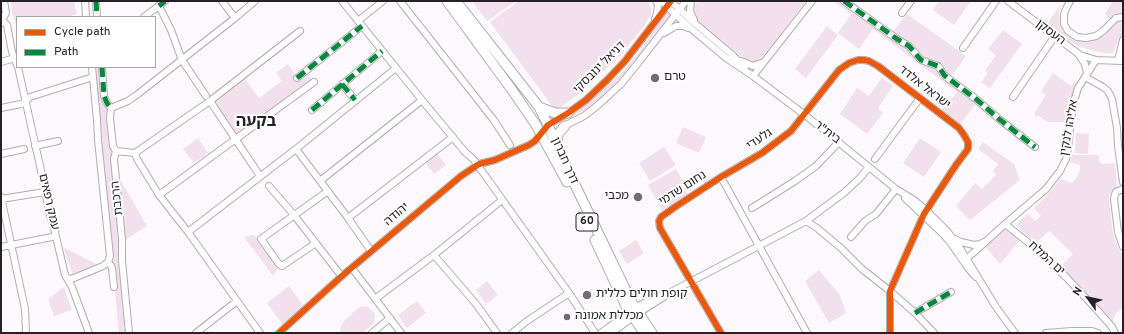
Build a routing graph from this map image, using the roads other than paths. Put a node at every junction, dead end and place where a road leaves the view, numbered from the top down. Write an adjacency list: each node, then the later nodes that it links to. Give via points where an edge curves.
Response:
1 (4, 1): 33 (street, עמק רפאים, via 6,14)
2 (85, 1): 27 (street)
3 (96, 1): 28 (street)
4 (165, 1): 23 (street)
5 (222, 1): 31 (street)
6 (255, 1): 31 (street)
7 (342, 1): 32 (street)
8 (383, 1): 32 (street)
9 (400, 1): 85 (street, via 493,119)
10 (447, 1): 79 (highway, דרך חברון / 60)
11 (456, 1): 70 (highway, דרך חברון / 60)
12 (656, 1): 34 (street, via 658,12)
13 (661, 1): 22 (street)
14 (686, 1): 24 (street, דניאל ינובסקי)
15 (691, 1): 35 (street, via 691,16)
16 (812, 1): 46 (street)
17 (844, 1): 87 (street, via 909,46 921,60 938,66 946,76)
18 (911, 1): 26 (street)
19 (996, 1): 42 (street)
20 (1008, 1): 39 (street, העסקן)
21 (1070, 1): 30 (street, via 1065,10 1064,24 1068,31 1077,37 1096,36 1116,18)
22 (670, 3): 24 (street, בית"ר); 25 (street, בית"ר); 34 (street, דניאל ינובסקי)
23 (158, 6): 29 (street); 48 (street, via 171,30)
24 (680, 9): 25 (street, דניאל ינובסקי); 35 (street, בית"ר)
25 (676, 14): 37 (street, בית"ר); 40 (street, דניאל ינובסקי)
26 (902, 14)
27 (86, 16)
28 (97, 16)
29 (145, 16)
30 (1123, 17)
31 (235, 18): 48 (street)
32 (358, 20): 36 (street)
33 (1, 23): 47 (street, עמק רפאים, via 7,25)
34 (653, 25): 74 (street, דניאל ינובסקי, via 608,79)
35 (698, 25): 45 (street, בית"ר)
36 (362, 26): 43 (street); 60 (street)
37 (693, 30): 40 (street, via 676,26); 58 (street, בית"ר, via 726,58)
38 (300, 31): 68 (street)
39 (1055, 36): 44 (street, העסקן); 64 (street)
40 (657, 38): 76 (street, דניאל ינובסקי, via 611,93 584,116)
41 (1123, 40): 50 (street)
42 (963, 48)
43 (382, 51): 56 (street); 62 (street)
44 (1075, 51): 49 (street, העסקן); 57 (street, via 1082,59)
45 (734, 56): 46 (street, בית"ר, via 753,66); 58 (street, בית"ר)
46 (768, 56): 58 (street)
47 (15, 58): 51 (street); 52 (street, עמק רפאים)
48 (182, 60): 63 (street); 72 (street, via 128,101)
49 (1096, 60): 50 (street); 57 (street, אליהו לנקין)
50 (1121, 60)
51 (1, 62)
52 (16, 62)
53 (17, 68): 69 (street, עמק רפאים)
54 (92, 68): 59 (street, הרכבת)
55 (102, 68): 72 (street, הרכבת, via 104,96)
56 (396, 68): 66 (street); 67 (street)
57 (1086, 75): 77 (street, via 1108,91); 115 (street, אליהו לנקין, via 1074,98 1068,148 1063,165 1046,189)
58 (753, 76): 75 (street, בית"ר)
59 (93, 77): 69 (street, via 30,96); 129 (street, הרכבת, via 110,256)
60 (297, 78)
61 (314, 82): 81 (street)
62 (342, 84): 66 (street); 73 (street)
63 (206, 96)
64 (1013, 96)
65 (920, 98): 75 (street, ישראל אלדד, via 873,63 858,60 838,70); 94 (street); 111 (street, ישראל אלדד, via 959,128 968,146 964,156)
66 (355, 100): 89 (street)
67 (422, 100): 80 (street); 100 (street)
68 (210, 101): 81 (street); 92 (street)
69 (25, 102): 71 (street); 86 (street, עמק רפאים)
70 (539, 107): 74 (highway, via 557,113); 78 (highway, דרך חברון / 60)
71 (1, 108)
72 (111, 108): 90 (street, הרכבת, via 113,146)
73 (312, 110)
74 (568, 113): 78 (street, דניאל ינובסקי)
75 (805, 115): 83 (street, בית"ר); 99 (street, גלעדי, via 792,131 774,145)
76 (565, 126): 78 (street, דניאל ינובסקי); 84 (highway, via 558,134)
77 (1120, 127): 101 (street, via 1118,146)
78 (550, 128): 79 (street, דניאל ינובסקי); 84 (highway, דרך חברון / 60)
79 (541, 133): 95 (street, יהודה, via 529,145); 141 (highway, דרך חברון / 60)
80 (453, 137): 91 (street); 113 (street)
81 (236, 139): 98 (street); 107 (street)
82 (58, 141): 86 (street)
83 (839, 142): 96 (street, בית"ר); 110 (street, via 816,166)
84 (556, 144): 141 (highway, דרך חברון / 60)
85 (510, 145)
86 (36, 146): 106 (street, עמק רפאים)
87 (1035, 147)
88 (24, 149): 93 (street)
89 (296, 149): 98 (street); 100 (street)
90 (116, 151): 92 (street); 149 (street, הרכבת, via 114,159)
91 (465, 152): 95 (street); 97 (street, via 471,164)
92 (135, 153): 107 (street, via 136,159)
93 (1, 154)
94 (876, 159)
95 (477, 165): 97 (street, יהודה); 109 (street)
96 (869, 167): 104 (street, בית"ר); 114 (street, via 845,192)
97 (470, 169): 126 (street, יהודה)
98 (260, 176): 116 (street)
99 (721, 177): 123 (street); 133 (street, נחום שדמי, via 665,213 659,221 660,228)
100 (320, 181): 105 (street)
101 (1123, 182)
102 (269, 186): 112 (street)
103 (1123, 189): 125 (street, via 1116,192 1114,199 1118,232)
104 (898, 190): 111 (street, בית"ר, via 914,200); 118 (street)
105 (328, 191): 112 (street); 113 (street)
106 (45, 192): 108 (street); 132 (street, עמק רפאים)
107 (159, 195): 116 (street)
108 (1, 198): 122 (street)
109 (502, 200): 127 (street); 137 (street)
110 (752, 208)
111 (925, 212): 119 (street, בית"ר); 128 (street, בית"ר); 135 (street)
112 (294, 215): 121 (street); 121 (street, via 262,239 279,264 282,266)
113 (348, 218): 126 (street)
114 (806, 221): 123 (street); 135 (street)
115 (1005, 224): 120 (street, אליהו לנקין); 167 (street, ים המלח, via 1066,277)
116 (188, 232): 139 (street)
117 (52, 237): 122 (street)
118 (851, 237)
119 (953, 238): 120 (street, via 974,245); 128 (street, בית"ר)
120 (987, 240): 128 (street, אליהו לנקין)
121 (316, 243): 131 (street)
122 (12, 245): 124 (street); 147 (street, via 25,309)
123 (759, 246): 133 (street); 161 (street)
124 (1, 247)
125 (1123, 247)
126 (371, 251): 130 (street, יהודה)
127 (434, 255): 138 (street); 155 (street)
128 (965, 257): 164 (street, בית"ר, via 971,272 979,279)
129 (108, 262): 132 (street, via 75,278); 134 (street, הרכבת, via 112,268)
130 (352, 268): 138 (street); 152 (street, יהודה)
131 (339, 273)
132 (65, 276): 148 (street, עמק רפאים)
133 (692, 282): 141 (street); 160 (street)
134 (114, 287)
135 (890, 291): 140 (street); 144 (street)
136 (951, 292): 142 (street)
137 (569, 293): 145 (street); 156 (street)
138 (375, 299): 143 (street)
139 (237, 301): 150 (street); 151 (street)
140 (908, 307): 142 (street); 144 (street, via 900,304 895,306)
141 (634, 313): 146 (street); 158 (highway, 60); 159 (highway, דרך חברון / 60)
142 (915, 313): 163 (street)
143 (390, 318): 153 (street); 154 (street)
144 (890, 320): 162 (street)
145 (590, 326): 146 (street); 157 (street)
146 (606, 332)
147 (26, 333)
148 (89, 333)
149 (129, 333)
150 (196, 333)
151 (260, 333)
152 (279, 333)
153 (372, 333)
154 (401, 333)
155 (497, 333)
156 (512, 333)
157 (595, 333)
158 (644, 333)
159 (652, 333)
160 (721, 333)
161 (807, 333)
162 (890, 333)
163 (934, 333)
164 (1015, 333)
165 (1046, 333): 166 (street)
166 (1098, 333)
167 (1115, 333)

